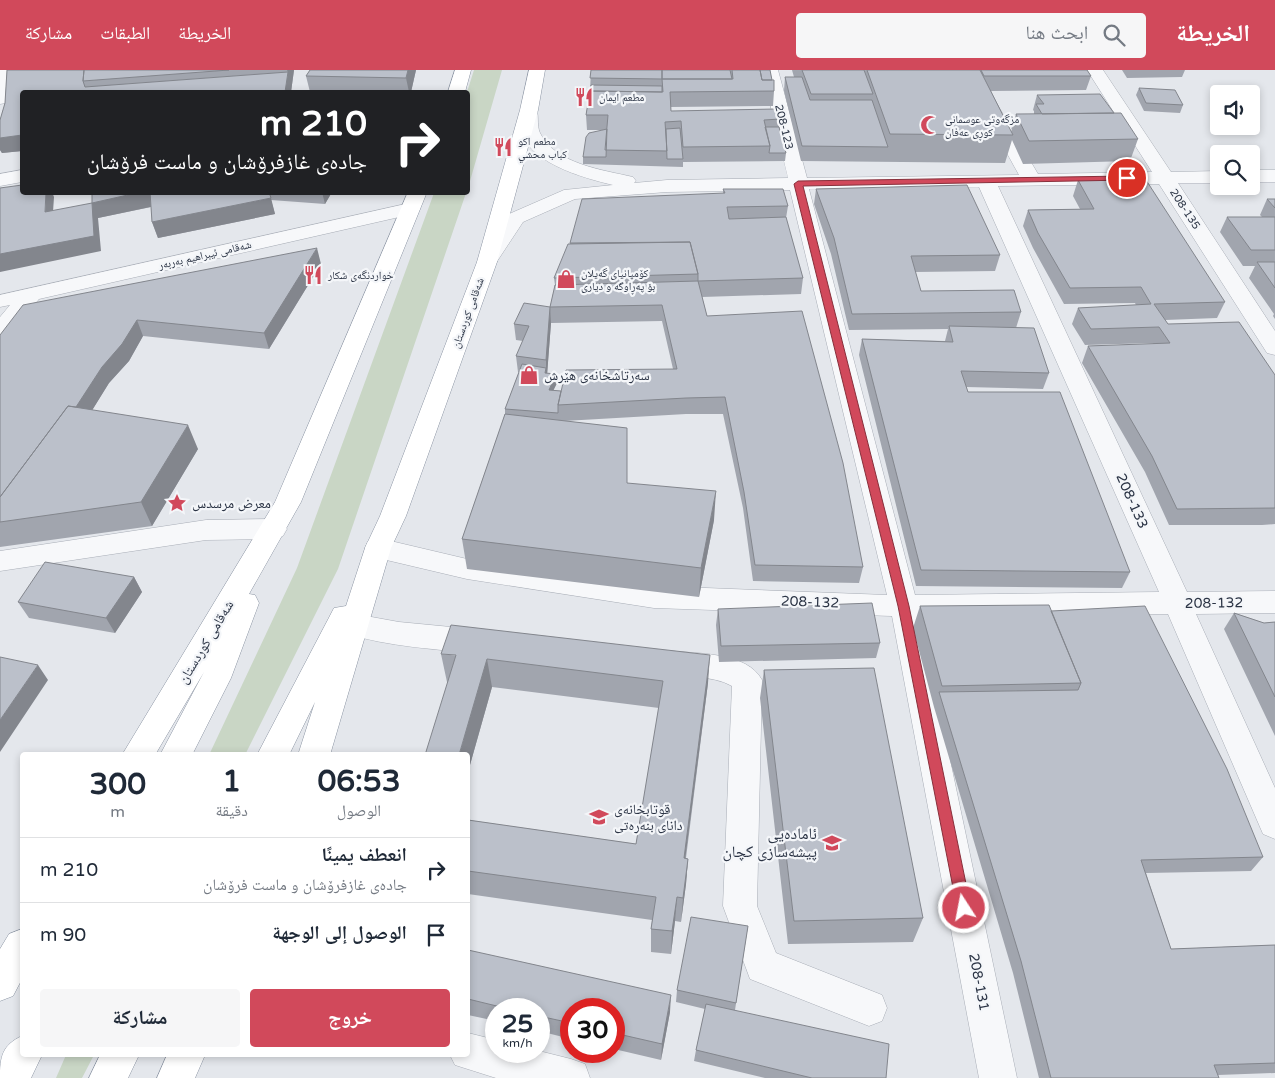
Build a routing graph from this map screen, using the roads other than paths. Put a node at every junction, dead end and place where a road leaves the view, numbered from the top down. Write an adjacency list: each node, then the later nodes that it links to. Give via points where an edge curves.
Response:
1 (4, 70): 8 (street)
2 (463, 70): 7 (highway)
3 (537, 70): 9 (highway, شەقامی کوردستان)
4 (770, 70): 18 (street, 208-123)
5 (969, 70): 16 (street)
6 (1095, 70): 14 (street, 208-135)
7 (458, 90)
8 (0, 99)
9 (529, 110): 19 (street, via 530,131 542,147 566,164 605,178); 21 (highway, شەقامی کوردستان)
10 (20, 176): 15 (street)
11 (1260, 176): 12 (street)
12 (1275, 176)
13 (1210, 177): 14 (street)
14 (1164, 178): 16 (street); 25 (street, 208-135)
15 (0, 180)
16 (1032, 180): 17 (street)
17 (986, 181): 18 (street); 30 (street, 208-133)
18 (798, 184): 19 (street); 31 (street, 208-131)
19 (667, 186): 21 (street, via 571,194 553,200 516,218)
20 (414, 201): 22 (street, شەقامی ئیبراهیم بەربەر); 26 (highway, شەقامی کوردستان)
21 (487, 262): 27 (highway, شەقامی کوردستان, via 393,516)
22 (32, 293): 23 (street, شەقامی ئیبراهیم بەربەر); 24 (street)
23 (0, 301)
24 (0, 331)
25 (1275, 348)
26 (274, 529): 28 (street, via 206,530); 35 (highway, شەقامی کوردستان); 36 (highway, شەقامی کوردستان, via 216,678)
27 (378, 548): 31 (street, 208-132, via 467,569 654,597); 32 (highway, شەقامی کوردستان); 37 (highway, شەقامی کوردستان)
28 (4, 566)
29 (1275, 602): 30 (street, 208-132)
30 (1178, 604): 31 (street, 208-132); 39 (street, 208-133)
31 (904, 606): 51 (street, 208-131)
32 (354, 625): 33 (street); 38 (highway, شەقامی کوردستان)
33 (506, 645)
34 (642, 660): 42 (street, via 729,670 747,680 740,906 763,966)
35 (140, 752)
36 (178, 752)
37 (275, 752)
38 (315, 752)
39 (1275, 824)
40 (20, 949): 41 (highway)
41 (0, 983)
42 (869, 1008)
43 (470, 1053): 50 (street)
44 (22, 1057): 47 (highway)
45 (119, 1057): 48 (highway)
46 (185, 1057): 49 (highway)
47 (11, 1078)
48 (108, 1078)
49 (176, 1078)
50 (571, 1078)
51 (998, 1078)

